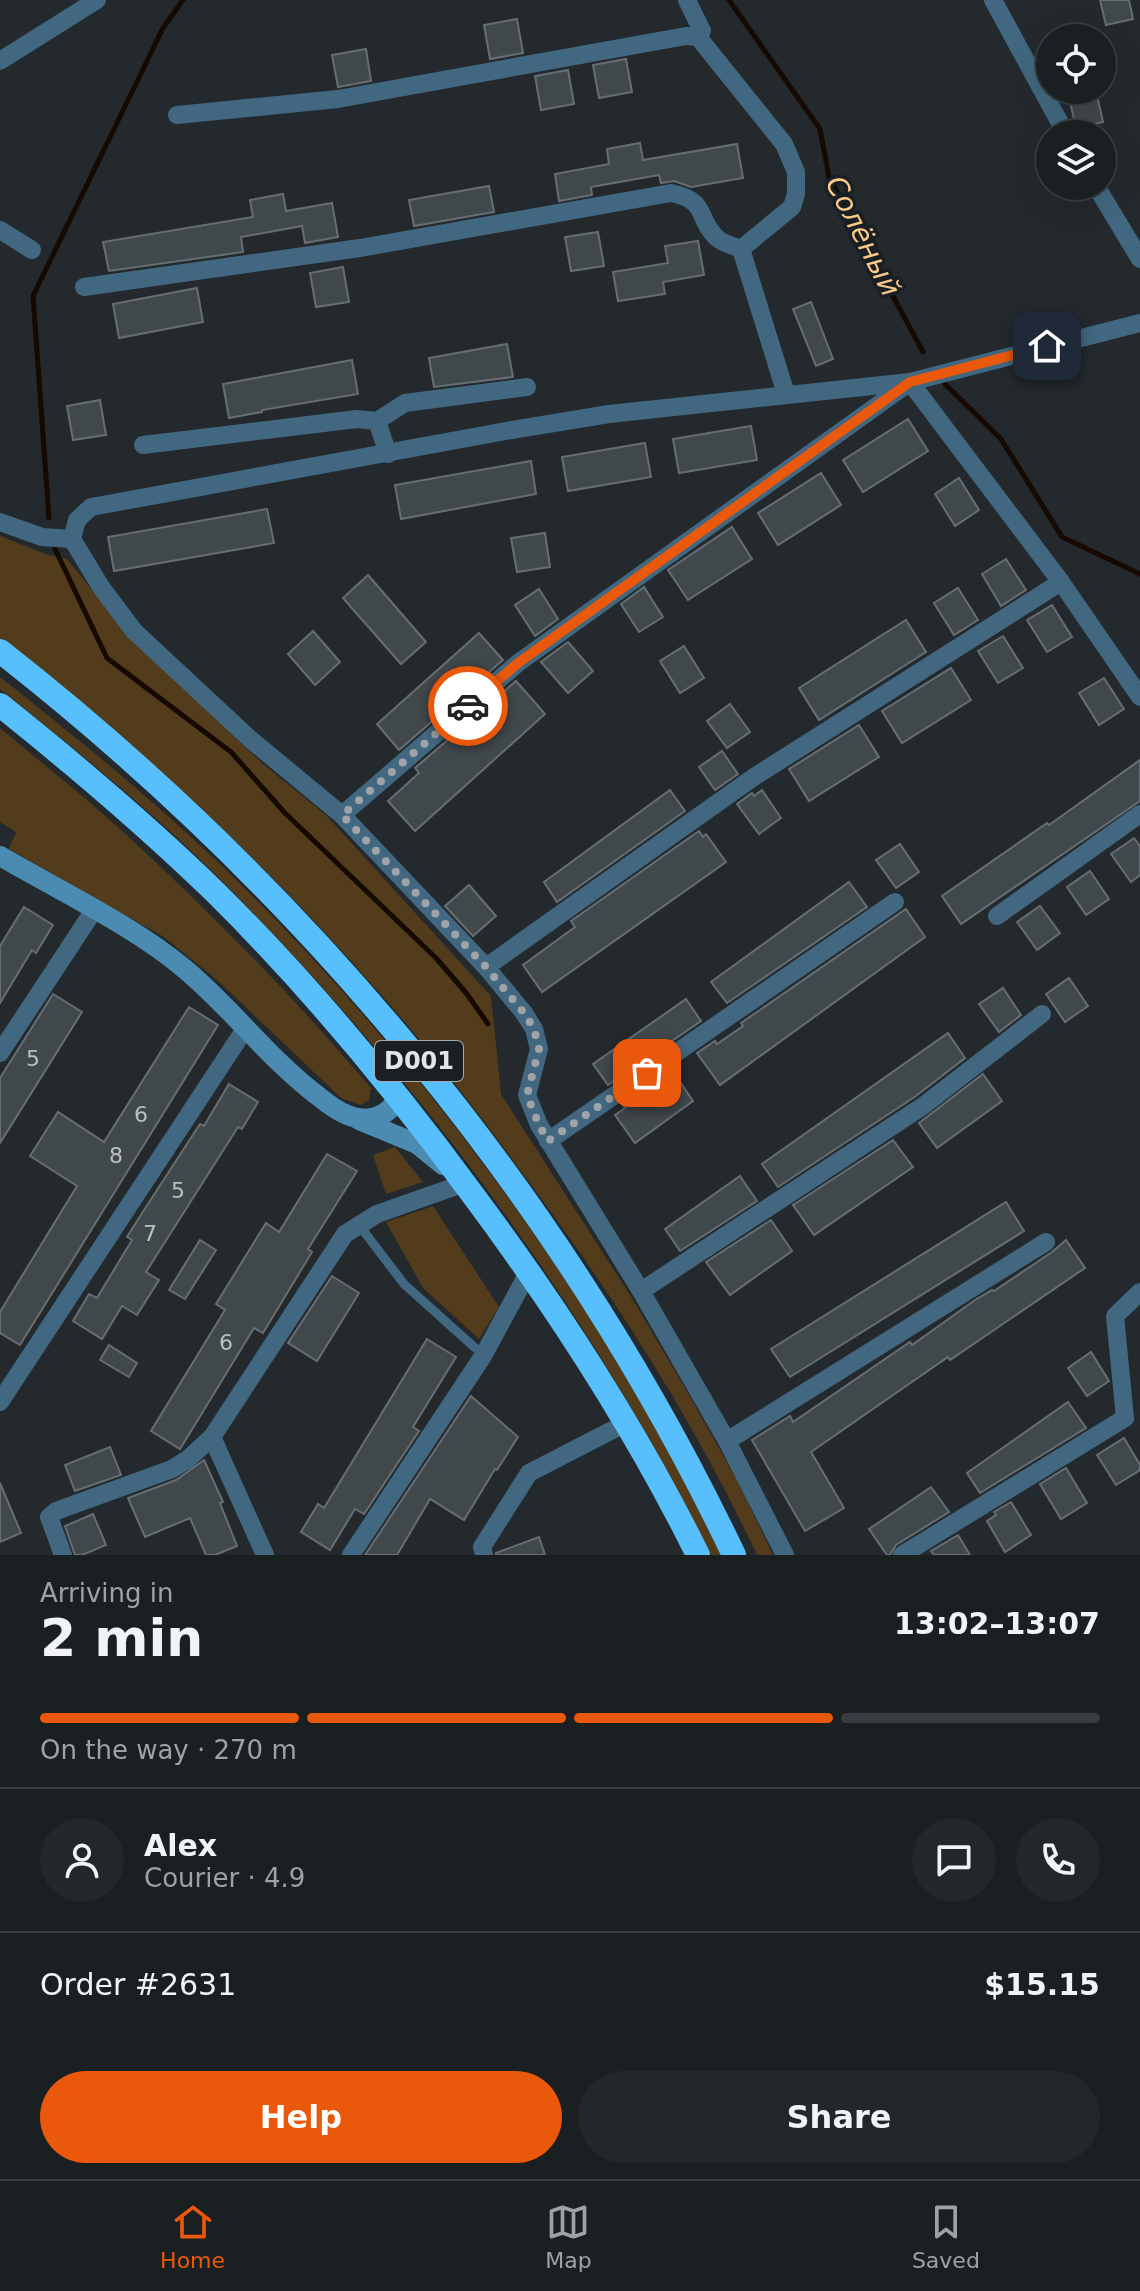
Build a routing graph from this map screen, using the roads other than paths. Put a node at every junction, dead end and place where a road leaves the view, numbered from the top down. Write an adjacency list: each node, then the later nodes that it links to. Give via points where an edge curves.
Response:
1 (97, 0): 5 (street)
2 (687, 0): 4 (street, via 700,22)
3 (993, 0): 7 (street)
4 (698, 37): 6 (street, via 338,99); 10 (street, via 784,144 796,172 792,207)
5 (0, 61)
6 (177, 115)
7 (1058, 120)
8 (1104, 200): 12 (street)
9 (0, 230): 11 (street)
10 (741, 249): 13 (street, via 717,238 696,203 671,193 360,248); 17 (street)
11 (32, 250)
12 (1140, 259)
13 (84, 287)
14 (1140, 323): 15 (street)
15 (910, 382): 17 (street); 23 (street); 28 (street, via 518,663)
16 (527, 387): 18 (street, via 405,403)
17 (786, 394): 20 (street, via 609,414)
18 (377, 421): 19 (street, via 357,419); 20 (street)
19 (143, 445)
20 (388, 454): 22 (street, via 91,507 77,520)
21 (0, 522): 22 (street, via 42,537)
22 (72, 539): 28 (street, via 134,631 250,739)
23 (1061, 582): 25 (street); 33 (street, via 754,777)
24 (0, 651): 56 (highway, D001, via 218,840 306,929 400,1038 587,1289 676,1439)
25 (1140, 697)
26 (0, 705): 37 (highway, D001, via 213,890)
27 (1140, 814): 32 (street)
28 (342, 815): 33 (street)
29 (0, 856): 31 (street)
30 (895, 902): 39 (street)
31 (94, 910): 35 (street, via 184,968); 36 (street)
32 (997, 916)
33 (486, 967): 39 (street, via 534,1029 538,1059 527,1095)
34 (1042, 1014): 44 (street, via 910,1114)
35 (245, 1029): 38 (street, via 297,1080); 47 (street)
36 (0, 1053)
37 (398, 1096): 38 (street, via 384,1115); 40 (highway, D001)
38 (353, 1118): 40 (street, via 417,1144)
39 (548, 1141): 44 (street)
40 (465, 1183): 41 (street); 43 (highway, D001)
41 (359, 1225): 46 (lane, via 404,1284); 49 (street, via 345,1234)
42 (1046, 1242): 50 (street)
43 (529, 1271): 46 (street); 48 (highway, D001)
44 (641, 1291): 50 (street)
45 (1140, 1292): 58 (street, via 1115,1316 1125,1418)
46 (483, 1356): 53 (street)
47 (0, 1402)
48 (626, 1423): 54 (street, via 529,1473 482,1547); 55 (highway, D001)
49 (212, 1437): 51 (street, via 172,1469 56,1511 49,1517); 52 (street)
50 (727, 1441): 57 (street)
51 (63, 1555)
52 (265, 1555)
53 (351, 1555)
54 (484, 1555)
55 (698, 1555)
56 (734, 1555)
57 (785, 1555)
58 (902, 1555)

